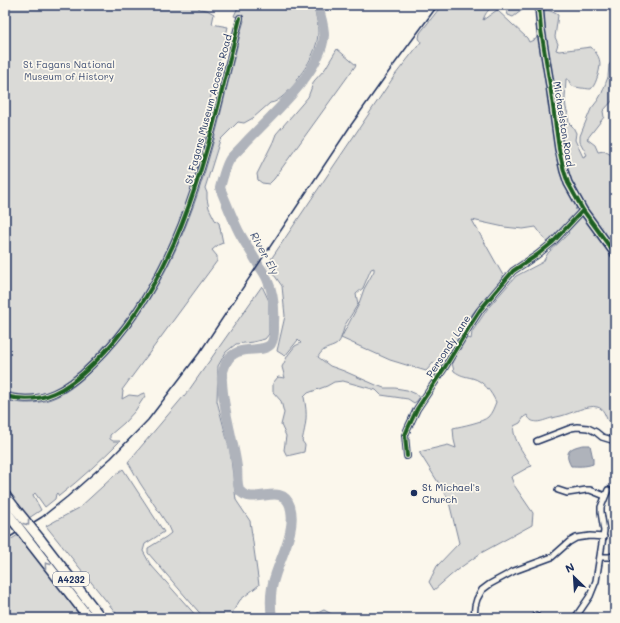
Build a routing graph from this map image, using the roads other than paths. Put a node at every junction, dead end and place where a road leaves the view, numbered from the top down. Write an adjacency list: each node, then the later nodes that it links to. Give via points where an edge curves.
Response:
1 (539, 5): 3 (street, Michaelston Road, via 562,164 568,183)
2 (240, 18): 5 (street, St Fagans Museum Access Road, via 195,188 182,226 145,299 112,344 73,382 52,394 38,398)
3 (583, 210): 4 (street, Michaelston Road); 8 (street, Persondy Lane, via 553,242 513,271 480,310 414,415 405,435)
4 (615, 254)
5 (5, 396)
6 (537, 441): 7 (street, via 571,428 583,427)
7 (615, 441)
8 (407, 456)
9 (558, 490): 12 (street, via 567,493 586,490)
10 (608, 490): 12 (street)
11 (5, 495): 18 (highway, A4232, one-way to 18, bridge)
12 (605, 496): 14 (street, via 601,507)
13 (5, 510): 17 (highway, A4232, one-way to 13, bridge)
14 (604, 537): 16 (street); 19 (street, via 576,538 548,559 514,571 490,584 482,590 477,599)
15 (615, 555): 16 (street)
16 (600, 557): 20 (street, via 593,589)
17 (89, 618)
18 (101, 618)
19 (474, 618)
20 (575, 618)

